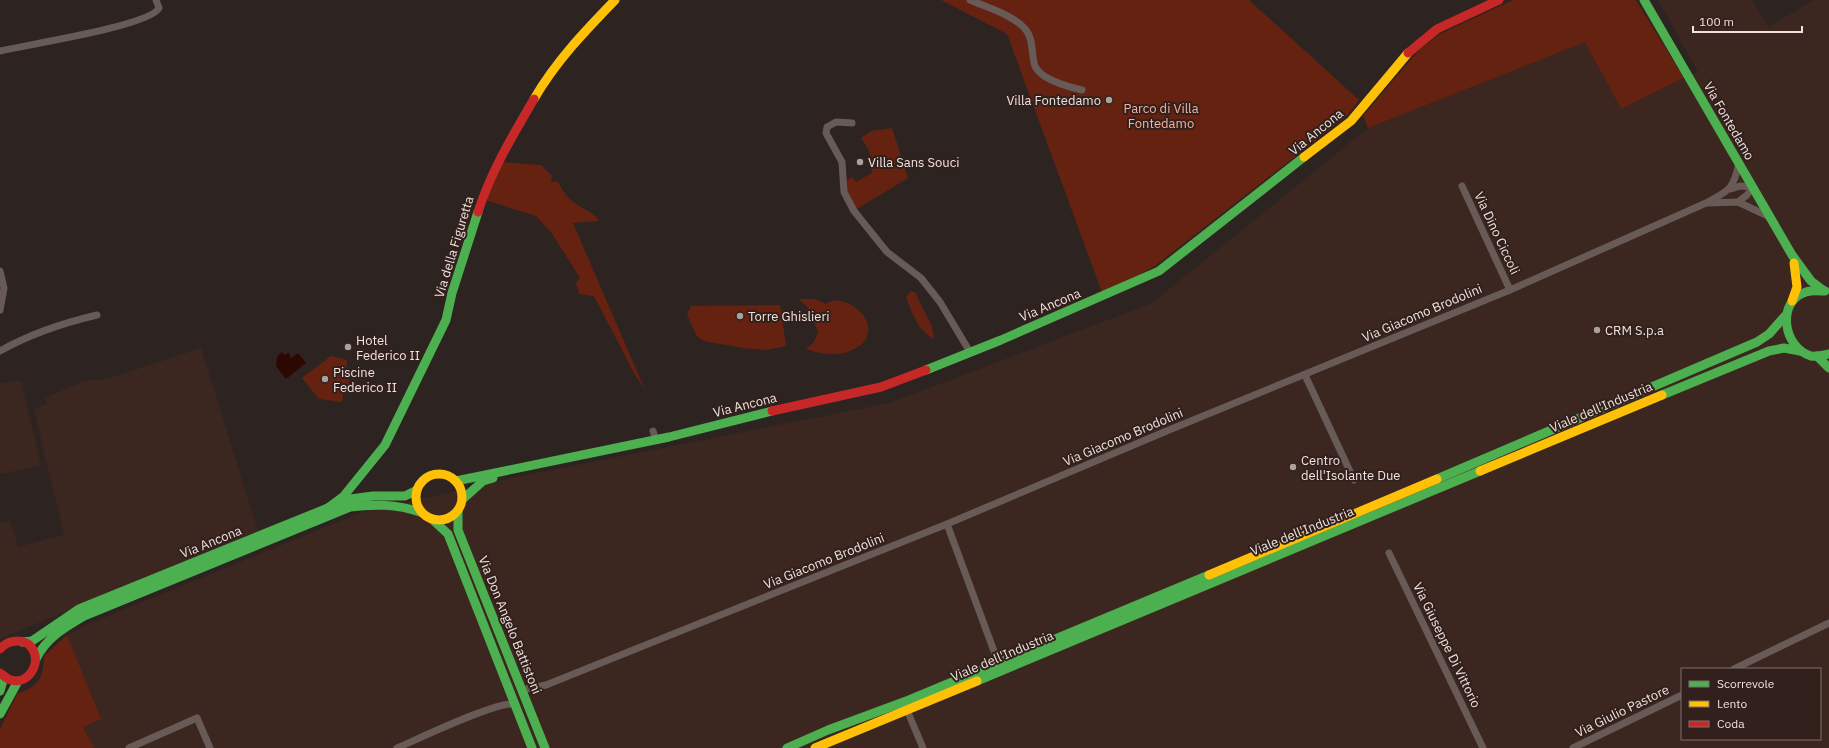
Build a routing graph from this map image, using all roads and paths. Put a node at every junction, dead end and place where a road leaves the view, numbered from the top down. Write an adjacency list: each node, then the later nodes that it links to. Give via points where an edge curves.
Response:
1 (156, 0): 6 (street, via 159,8 157,12 147,18)
2 (615, 0): 36 (main road, Via della Figuretta, via 549,73 531,104 485,189 456,278 446,320 385,445 343,497)
3 (970, 0): 7 (street, via 1014,20 1027,31 1035,66 1048,79)
4 (1499, 0): 26 (main road, Via Ancona, via 1437,29 1424,39 1410,51 1351,121 1159,271)
5 (1644, 0): 9 (main road, Via Fontedamo)
6 (0, 52)
7 (1082, 90)
8 (852, 123): 26 (street, via 836,122 828,127 826,132 842,162 844,192 854,211 887,252 921,278 940,302)
9 (1739, 164): 11 (main road, Via Fontedamo); 12 (street)
10 (1462, 186): 18 (street, Via Dino Ciccoli)
11 (1753, 187): 12 (street, Via Giacomo Brodolini, via 1740,186); 13 (street); 15 (main road, Via Fontedamo)
12 (1731, 189): 14 (street, Via Giacomo Brodolini)
13 (1738, 202): 14 (street, Via Giacomo Brodolini); 15 (street, Via Giacomo Brodolini)
14 (1706, 203): 18 (street, Via Giacomo Brodolini)
15 (1770, 218): 16 (main road, Via Fontedamo)
16 (1792, 255): 19 (main road, Via Fontedamo, via 1811,281); 20 (main road, Via Fontedamo, via 1797,279)
17 (0, 272): 21 (street, via 4,288)
18 (1510, 290): 30 (street, Via Giacomo Brodolini)
19 (1826, 291): 20 (main road, Via Fontedamo, via 1806,292)
20 (1792, 302): 23 (main road, Via Fontedamo)
21 (0, 310)
22 (97, 315): 24 (street, via 72,321)
23 (1785, 316): 25 (main road, via 1787,336); 46 (main road, Viale dell'Industria, via 1769,334 1750,345 1433,482)
24 (0, 350)
25 (1800, 351): 28 (main road); 54 (main road, Viale dell'Industria, via 1784,348 1768,351)
26 (970, 352): 31 (main road, Via Ancona, via 881,387)
27 (1829, 354): 28 (main road)
28 (1817, 356): 29 (main road)
29 (1829, 368)
30 (1305, 375): 32 (street); 40 (street, Via Giacomo Brodolini)
31 (524, 466): 33 (main road, Via Ancona); 35 (main road, Via Ancona, via 483,481)
32 (1354, 480)
33 (456, 481): 34 (main road, Via Ancona, via 442,474 432,475 422,481); 35 (main road)
34 (417, 490): 36 (main road, Via Ancona, via 405,496 350,499); 38 (main road, via 416,501)
35 (463, 499): 37 (main road, Via Ancona)
36 (328, 508): 43 (main road, Via Ancona, via 79,609 32,640)
37 (458, 511): 39 (main road, via 447,520); 51 (main road, Via Don Angelo Battistoni, via 458,530)
38 (420, 512): 39 (main road, Via Ancona); 45 (main road, Via Ancona, via 402,505 373,504 350,507 84,616 55,634)
39 (433, 520): 53 (main road, Via Don Angelo Battistoni, via 448,534)
40 (946, 524): 46 (street, Viale dell'Industria); 51 (street, Via Giacomo Brodolini)
41 (1389, 553): 64 (street, Via Giuseppe Di Vittorio)
42 (1829, 623): 47 (street)
43 (22, 642): 44 (main road, Via Ancona, via 9,642); 45 (main road, via 30,647)
44 (0, 649)
45 (36, 659): 49 (main road, Via Ancona, via 33,672)
46 (998, 662): 61 (main road, Viale dell'Industria)
47 (1736, 668)
48 (2, 675): 49 (main road); 50 (main road)
49 (18, 681): 55 (main road)
50 (0, 691)
51 (524, 695): 60 (main road, Via Don Angelo Battistoni)
52 (1681, 695): 65 (street, Via Giulio Pastore)
53 (512, 700): 58 (street); 59 (main road, Via Don Angelo Battistoni)
54 (907, 710): 62 (main road, Viale dell'Industria); 63 (street)
55 (0, 714)
56 (129, 748): 57 (street, via 197,718)
57 (210, 748)
58 (396, 748)
59 (532, 748)
60 (545, 748)
61 (787, 748)
62 (815, 748)
63 (923, 748)
64 (1483, 748)
65 (1573, 748)

